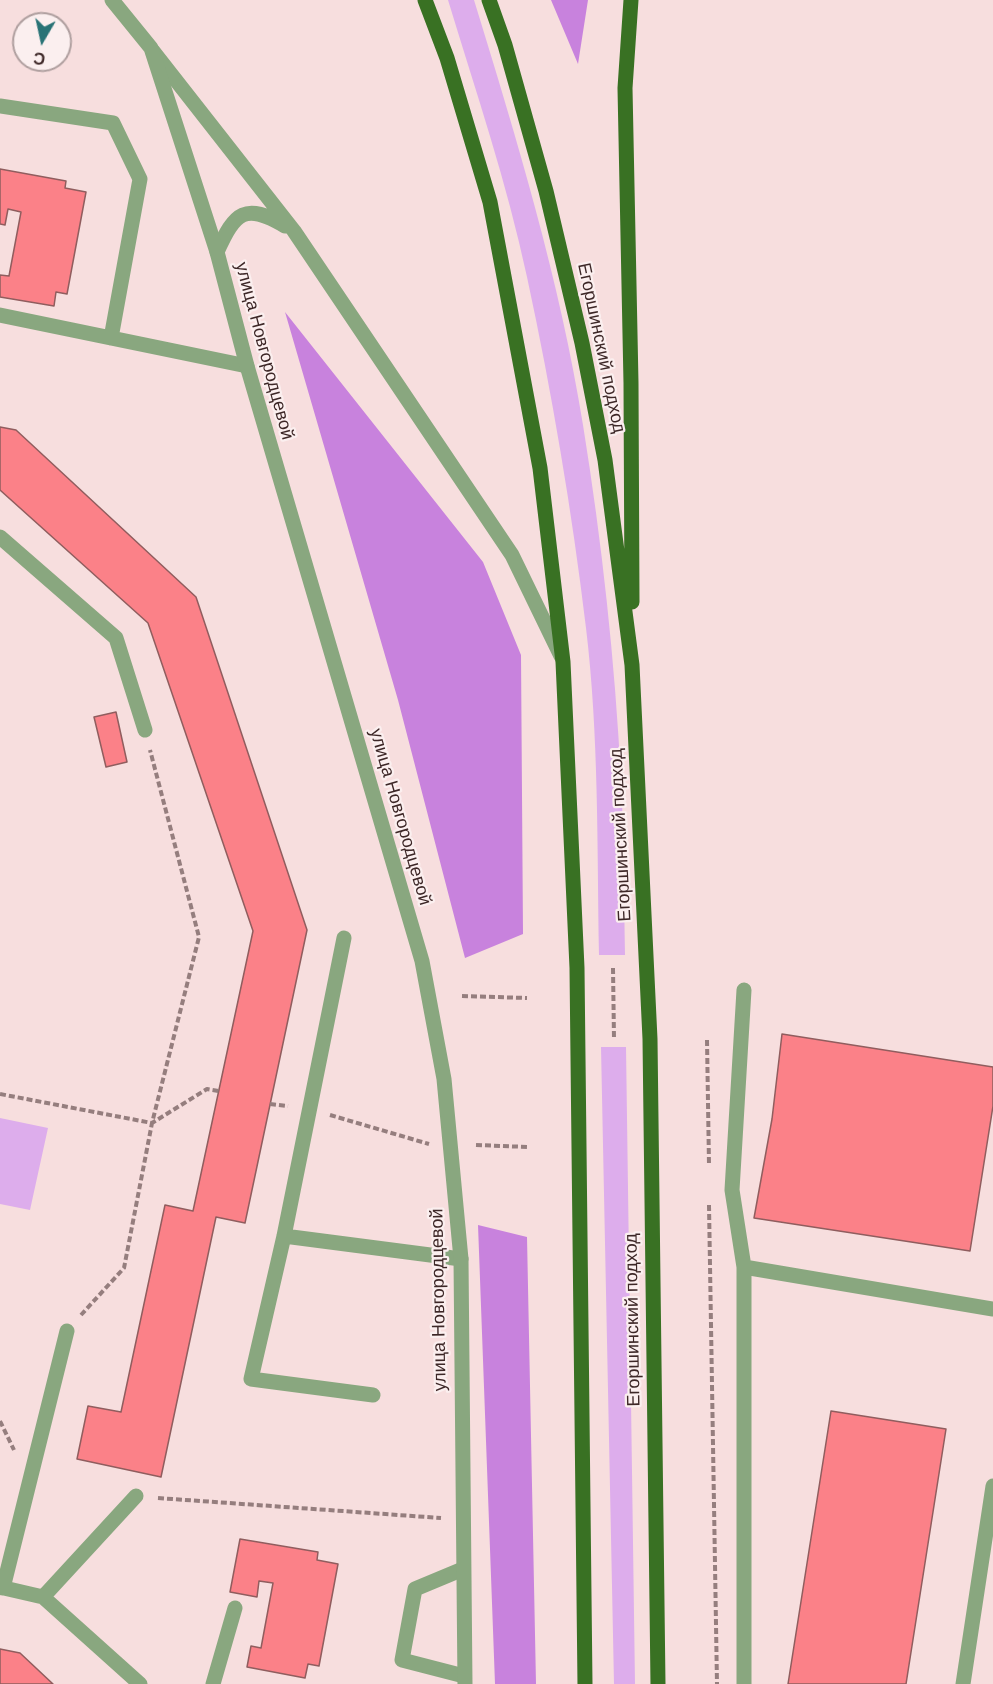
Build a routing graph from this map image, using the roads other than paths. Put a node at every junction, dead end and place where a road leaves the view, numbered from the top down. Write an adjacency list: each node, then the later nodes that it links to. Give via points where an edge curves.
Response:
1 (112, 0): 5 (street, улица Новгородцевой)
2 (425, 0): 13 (main road, via 447,58 490,202 540,468)
3 (489, 0): 14 (main road, Егоршинский подход, via 546,191 582,343 605,460)
4 (631, 0): 14 (main road, via 625,88)
5 (151, 48): 7 (street); 8 (street, улица Новгородцевой)
6 (0, 106): 10 (street, via 113,123 140,179)
7 (294, 231): 8 (street, via 262,213 245,214 233,222); 13 (street, via 513,555)
8 (217, 252): 11 (street, улица Новгородцевой)
9 (0, 315): 10 (street)
10 (111, 338): 11 (street)
11 (246, 366): 19 (street, улица Новгородцевой, via 422,961 444,1079)
12 (0, 537): 15 (street, via 116,638)
13 (563, 662): 33 (main road, via 577,968)
14 (632, 665): 34 (main road, Егоршинский подход, via 650,1039)
15 (145, 730)
16 (344, 938): 18 (street)
17 (744, 990): 20 (street, via 732,1190)
18 (284, 1236): 19 (street); 23 (street, via 251,1379)
19 (461, 1259): 26 (street, улица Новгородцевой)
20 (744, 1267): 21 (street); 35 (street)
21 (993, 1309)
22 (67, 1331): 27 (street)
23 (373, 1395)
24 (993, 1486): 36 (street)
25 (136, 1496): 28 (street)
26 (463, 1569): 30 (street, улица Новгородцевой); 30 (street, via 415,1589 402,1660)
27 (1, 1588): 28 (street)
28 (43, 1597): 31 (street)
29 (235, 1608): 32 (street)
30 (464, 1680)
31 (140, 1684)
32 (213, 1684)
33 (585, 1684)
34 (658, 1684)
35 (744, 1684)
36 (963, 1684)

